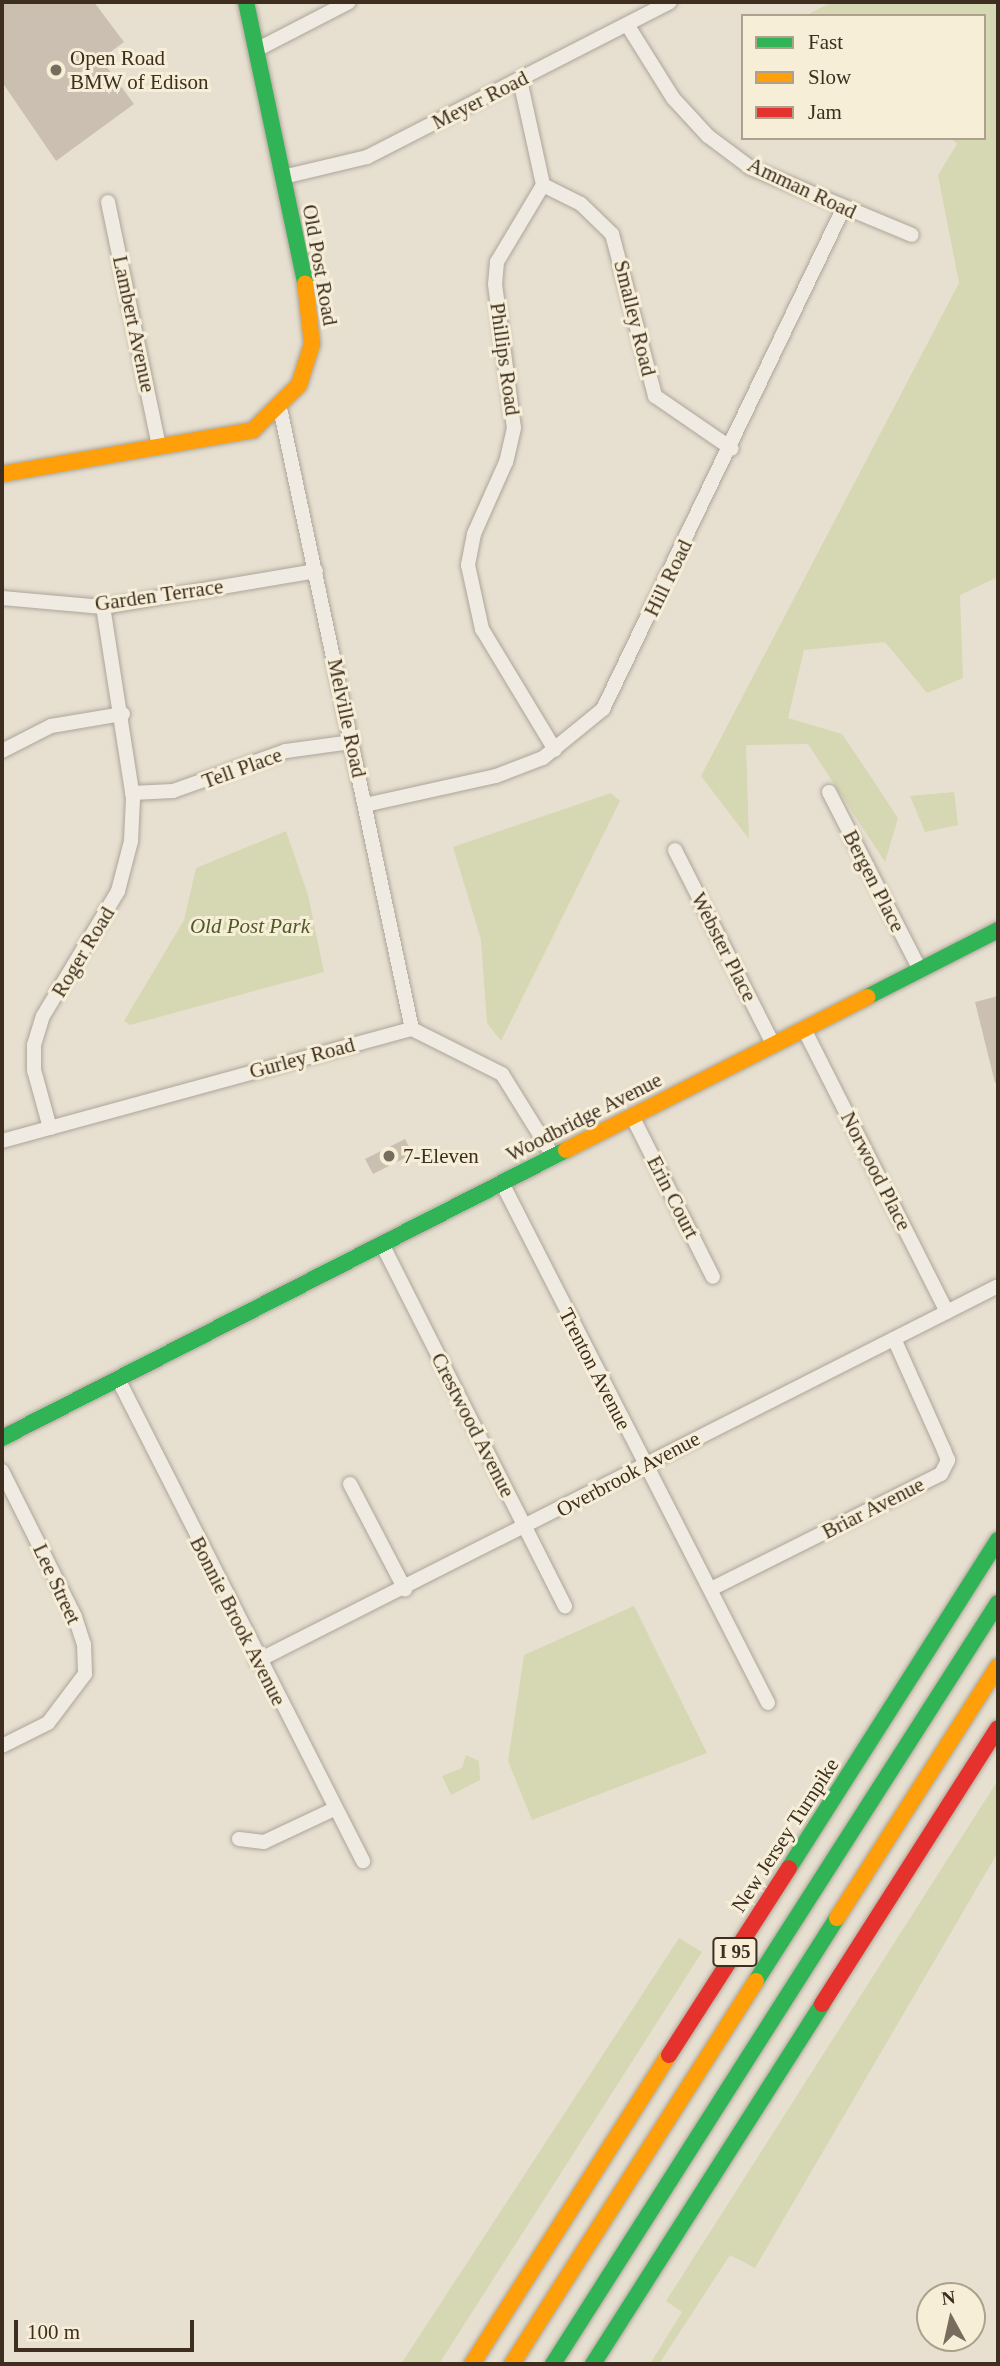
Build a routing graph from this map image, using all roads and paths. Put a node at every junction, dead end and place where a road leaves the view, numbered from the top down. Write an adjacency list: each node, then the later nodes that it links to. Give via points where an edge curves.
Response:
1 (246, 2): 5 (main road, Old Post Road)
2 (349, 2): 5 (street)
3 (670, 2): 4 (street, Meyer Road)
4 (628, 26): 6 (street, Meyer Road); 10 (street, Amman Road, via 673,98 708,136 751,168)
5 (258, 49): 7 (main road, Old Post Road)
6 (520, 80): 7 (street, Meyer Road, via 367,157); 8 (street)
7 (283, 177): 12 (main road, Old Post Road, via 311,312 312,344 299,385)
8 (543, 185): 14 (street, Smalley Road, via 581,204 612,234 655,396); 21 (street, Phillips Road, via 498,262 495,284 514,428 506,462 474,534 468,565 482,629)
9 (108, 202): 13 (street, Lambert Avenue)
10 (844, 209): 11 (street, Amman Road); 14 (street, Hill Road)
11 (912, 235)
12 (280, 408): 13 (main road, Old Post Road, via 253,430); 16 (street, Melville Road)
13 (159, 447): 15 (main road, Old Post Road)
14 (732, 449): 21 (street, Hill Road, via 603,709)
15 (2, 474)
16 (316, 571): 18 (street, Garden Terrace); 20 (street, Melville Road)
17 (2, 598): 18 (street, Garden Terrace)
18 (103, 607): 19 (street, Roger Road)
19 (123, 714): 22 (street, via 51,726); 24 (street, Roger Road)
20 (352, 741): 24 (street, Tell Place, via 286,751 173,791); 25 (street, Melville Road)
21 (555, 750): 25 (street, Hill Road, via 496,776)
22 (2, 751)
23 (828, 792): 28 (street, Bergen Place)
24 (132, 793): 33 (street, Roger Road, via 131,841 118,891 43,1016 34,1045 34,1070)
25 (365, 805): 29 (street, Melville Road)
26 (675, 850): 31 (street, Webster Place)
27 (998, 930): 28 (main road, Woodbridge Avenue)
28 (920, 970): 30 (main road, Woodbridge Avenue)
29 (412, 1029): 33 (street, Gurley Road); 35 (street, via 502,1074)
30 (804, 1029): 31 (main road, Woodbridge Avenue); 40 (street, Norwood Place)
31 (774, 1044): 32 (main road, Woodbridge Avenue)
32 (632, 1116): 35 (main road, Woodbridge Avenue); 38 (street, Erin Court)
33 (51, 1128): 34 (street, Gurley Road)
34 (2, 1141)
35 (554, 1156): 36 (main road, Woodbridge Avenue)
36 (502, 1183): 37 (main road, Woodbridge Avenue); 44 (street, Trenton Avenue)
37 (382, 1244): 42 (main road, Woodbridge Avenue); 47 (street, Crestwood Avenue)
38 (713, 1277)
39 (998, 1286): 40 (street, Overbrook Avenue)
40 (947, 1312): 41 (street, Overbrook Avenue)
41 (894, 1339): 44 (street, Overbrook Avenue); 50 (street, Briar Avenue, via 948,1460 940,1474)
42 (118, 1379): 43 (main road, Woodbridge Avenue); 53 (street, Bonnie Brook Avenue)
43 (2, 1438)
44 (643, 1464): 47 (street, Overbrook Avenue); 50 (street, Trenton Avenue)
45 (2, 1471): 57 (street, Lee Street, via 75,1616 84,1644 85,1674 48,1723)
46 (350, 1484): 49 (street)
47 (524, 1528): 49 (street, Overbrook Avenue); 52 (street, Crestwood Avenue)
48 (998, 1540): 61 (main road, New Jersey Turnpike / I 95)
49 (405, 1589): 53 (street, Overbrook Avenue)
50 (711, 1589): 55 (street, Trenton Avenue)
51 (998, 1603): 62 (main road, I 95)
52 (565, 1606)
53 (257, 1661): 58 (street, Bonnie Brook Avenue)
54 (998, 1666): 63 (main road)
55 (768, 1703)
56 (998, 1728): 64 (main road)
57 (2, 1746)
58 (334, 1808): 59 (street, via 264,1842); 60 (street, Bonnie Brook Avenue)
59 (239, 1839)
60 (363, 1861)
61 (472, 2364)
62 (512, 2364)
63 (552, 2364)
64 (593, 2364)

